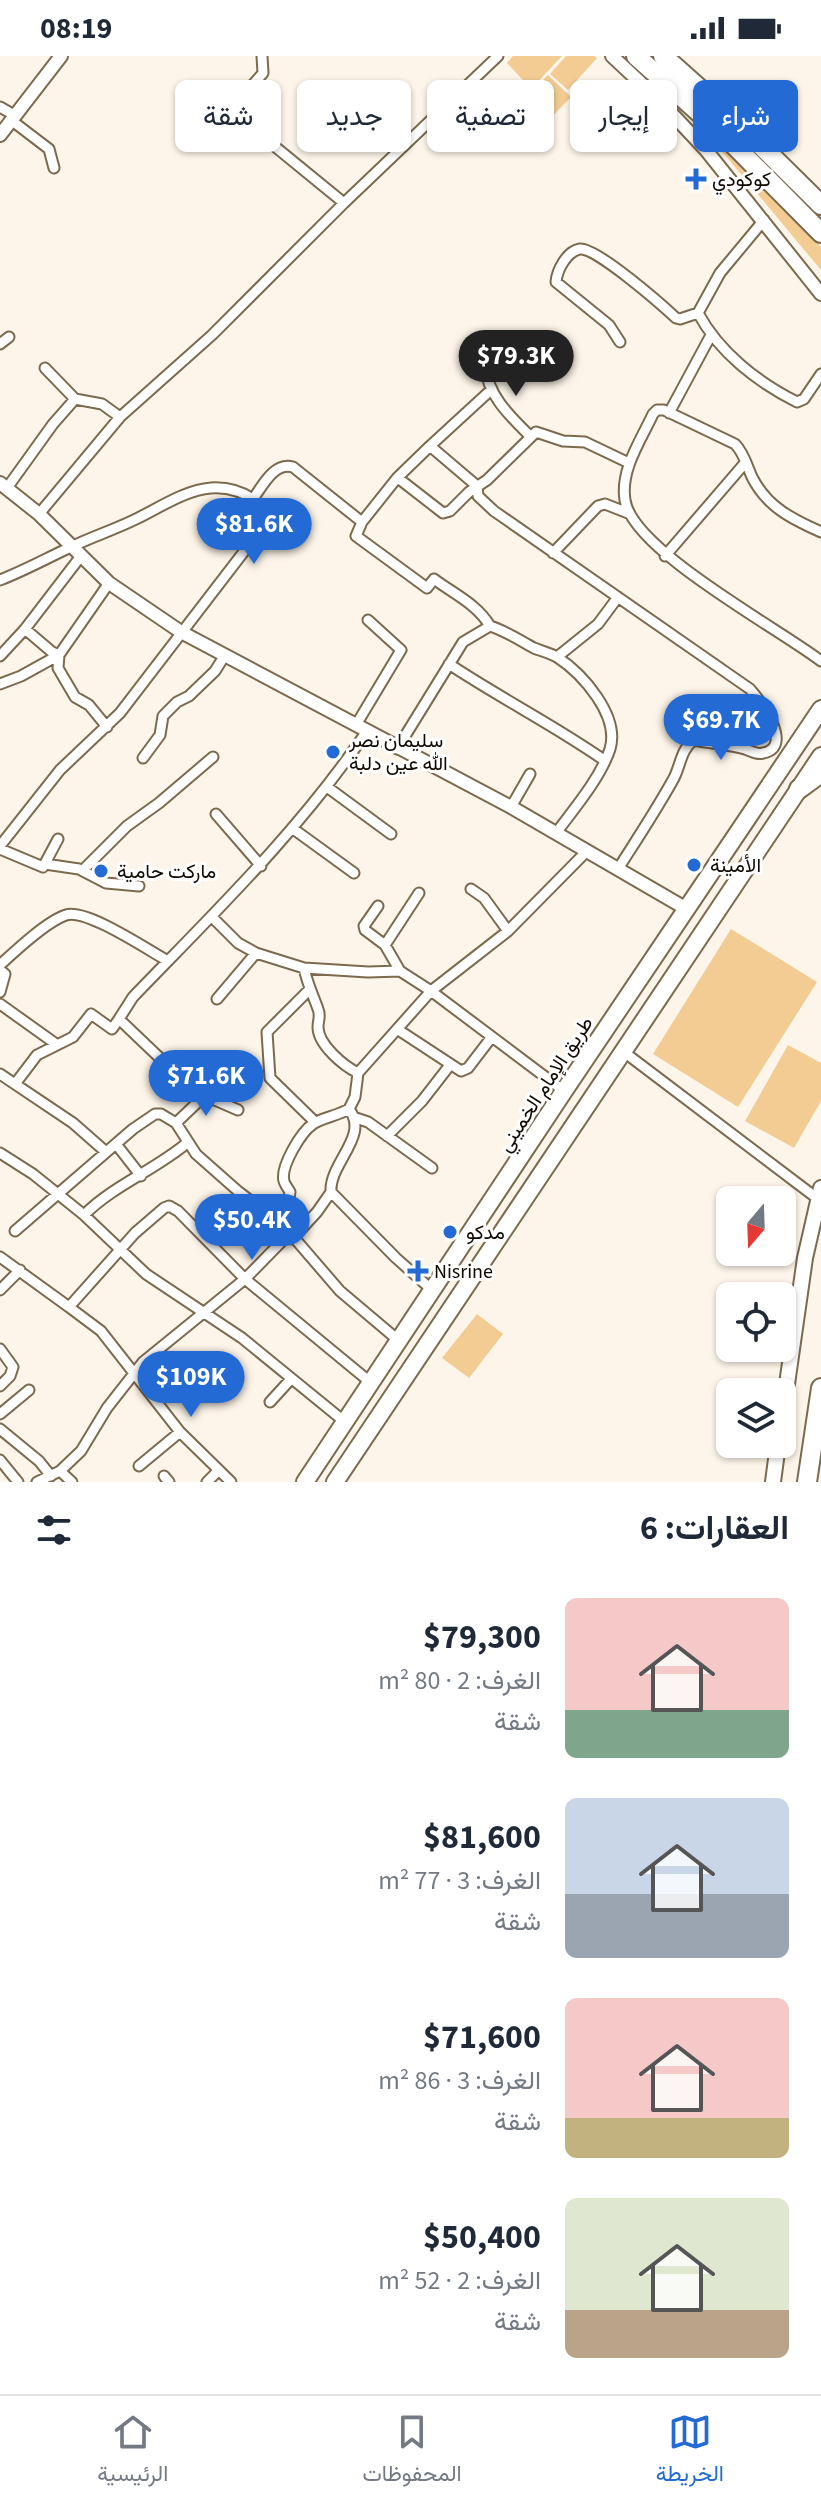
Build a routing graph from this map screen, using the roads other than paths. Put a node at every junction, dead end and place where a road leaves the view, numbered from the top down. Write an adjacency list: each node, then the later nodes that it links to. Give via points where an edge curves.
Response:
1 (61, 56): 8 (street)
2 (262, 56): 11 (street, via 263,73 241,99 240,118)
3 (498, 56): 11 (street)
4 (612, 56): 13 (street, via 706,150)
5 (636, 56): 14 (highway)
6 (663, 56): 12 (highway)
7 (0, 107): 8 (street)
8 (12, 118): 9 (street); 10 (street, via 49,149)
9 (0, 135)
10 (54, 168)
11 (344, 203): 25 (street, via 212,335)
12 (821, 205)
13 (764, 220): 15 (street); 16 (street, via 720,273)
14 (821, 233)
15 (821, 294)
16 (698, 313): 17 (street); 18 (street, via 676,318 634,281 590,251 578,249 556,282 609,325)
17 (711, 335): 21 (street, via 725,352 797,402); 24 (street)
18 (620, 342)
19 (485, 366): 22 (street)
20 (45, 368): 23 (street)
21 (821, 374)
22 (492, 389): 26 (street, via 503,409); 27 (street)
23 (75, 399): 25 (street, via 102,404); 31 (street)
24 (669, 413): 28 (street, via 660,409 653,414); 29 (street, via 735,444)
25 (120, 417): 35 (street)
26 (530, 436): 28 (street, via 540,431 563,441 585,442); 32 (street)
27 (430, 446): 30 (street); 32 (street)
28 (629, 463): 34 (street, via 624,492)
29 (745, 463): 37 (street, via 765,498); 41 (street)
30 (398, 478): 32 (street, via 443,513); 36 (street)
31 (4, 486): 35 (street)
32 (477, 486): 39 (street, via 484,503)
33 (253, 499): 36 (street, via 286,465); 38 (street, via 209,488); 48 (street, via 265,508 265,522)
34 (628, 513): 39 (street, via 598,506); 41 (street)
35 (39, 514): 38 (street)
36 (362, 522): 46 (street, via 356,536 427,588 434,579 481,611)
37 (821, 532)
38 (70, 547): 40 (street); 42 (street)
39 (553, 553): 44 (street)
40 (81, 556): 43 (street); 47 (street)
41 (665, 556): 53 (street)
42 (0, 580)
43 (109, 583): 48 (street); 49 (street)
44 (618, 597): 52 (street, via 598,624); 78 (street, via 750,689 775,729 773,746 760,754 690,743)
45 (368, 620): 58 (street, via 401,650)
46 (490, 626): 52 (street); 54 (street, via 463,642)
47 (25, 629): 49 (street); 51 (street)
48 (181, 632): 50 (street); 57 (street)
49 (59, 655): 55 (street); 57 (street, via 58,668 75,697)
50 (225, 655): 58 (street); 62 (street, via 215,671 163,716 160,735)
51 (0, 656)
52 (557, 657): 63 (street, via 604,708 611,735)
53 (821, 661)
54 (449, 664): 59 (street); 63 (street)
55 (0, 684)
56 (821, 709): 85 (highway, طريق الإمام الخميني)
57 (107, 727): 74 (street, via 60,770)
58 (361, 728): 59 (street); 66 (street)
59 (397, 749): 68 (street)
60 (821, 756): 67 (highway)
61 (213, 757): 79 (street, via 127,826)
62 (143, 758)
63 (604, 760): 71 (street)
64 (821, 773): 67 (highway)
65 (530, 774): 68 (street)
66 (327, 787): 70 (street); 72 (street)
67 (799, 789): 103 (highway)
68 (511, 807): 71 (street)
69 (216, 814): 77 (street)
70 (292, 828): 77 (street); 80 (street)
71 (556, 833): 75 (street)
72 (391, 834)
73 (58, 839): 76 (street)
74 (0, 848): 76 (street, via 41,867)
75 (587, 851): 78 (street); 87 (street)
76 (45, 864): 79 (street)
77 (261, 866): 86 (street)
78 (618, 869): 85 (street)
79 (83, 870): 81 (street, via 106,883)
80 (354, 873)
81 (139, 886)
82 (471, 889): 87 (street)
83 (419, 893): 88 (street)
84 (378, 906): 88 (street, via 364,926)
85 (685, 908): 109 (highway, طريق الإمام الخميني)
86 (213, 918): 89 (street); 90 (street)
87 (508, 931): 95 (street)
88 (385, 945): 93 (street)
89 (256, 953): 92 (street); 97 (street)
90 (168, 961): 91 (street, via 73,914 19,947); 99 (street)
91 (0, 967): 96 (street, via 5,974)
92 (304, 968): 93 (street); 94 (street)
93 (400, 971): 95 (street)
94 (308, 991): 106 (street, via 320,1013 320,1036); 113 (street, via 267,1032 267,1063 270,1078)
95 (431, 991): 100 (street); 101 (street)
96 (0, 992)
97 (217, 999)
98 (0, 1004): 102 (street)
99 (119, 1019): 102 (street, via 112,1029 91,1014 73,1037); 104 (street)
100 (397, 1029): 105 (street); 106 (street)
101 (491, 1038): 105 (street, via 465,1071); 109 (street)
102 (56, 1044): 108 (street, via 37,1055)
103 (624, 1052): 123 (street); 131 (highway)
104 (163, 1061)
105 (450, 1065): 115 (street)
106 (358, 1073): 110 (street)
107 (0, 1074): 108 (street)
108 (15, 1084): 118 (street)
109 (564, 1091): 129 (highway, طريق الإمام الخميني)
110 (349, 1109): 112 (street); 113 (street)
111 (238, 1110): 114 (street, via 201,1099)
112 (356, 1118): 115 (street); 122 (street)
113 (315, 1122): 126 (street, via 287,1163 283,1178 290,1196)
114 (176, 1123): 116 (street); 117 (street, via 155,1114)
115 (387, 1136): 120 (street)
116 (187, 1143): 121 (street); 126 (street, via 239,1192)
117 (116, 1144): 118 (street); 121 (street)
118 (106, 1152): 124 (street)
119 (0, 1153): 124 (street)
120 (432, 1168)
121 (141, 1176): 125 (street)
122 (331, 1192): 128 (street); 135 (street, via 396,1258)
123 (819, 1193): 143 (main road)
124 (57, 1194): 125 (street); 127 (street)
125 (84, 1215): 130 (street)
126 (274, 1216): 128 (street)
127 (15, 1231)
128 (291, 1236): 134 (street); 140 (street, via 340,1291)
129 (468, 1238): 131 (highway, via 467,1258 479,1260); 135 (highway, طريق الإمام الخميني)
130 (120, 1250): 134 (street, via 169,1206); 138 (street); 139 (street)
131 (489, 1253): 137 (highway)
132 (0, 1257): 133 (street)
133 (20, 1270): 136 (street); 138 (street)
134 (245, 1279): 139 (street); 145 (street)
135 (435, 1285): 137 (highway, via 457,1276); 140 (highway, طريق الإمام الخميني)
136 (0, 1290)
137 (461, 1296): 165 (highway)
138 (69, 1307): 142 (street, via 101,1331)
139 (203, 1312): 142 (street); 144 (street)
140 (398, 1340): 145 (highway, طريق الإمام الخميني)
141 (0, 1349): 146 (street, via 13,1367)
142 (133, 1374): 153 (street); 158 (street, via 88,1442)
143 (788, 1378)
144 (291, 1379): 149 (street); 151 (street)
145 (370, 1382): 151 (highway, طريق الإمام الخميني)
146 (0, 1386)
147 (821, 1388): 167 (highway)
148 (29, 1390): 150 (street)
149 (270, 1402)
150 (0, 1414)
151 (345, 1422): 164 (highway, طريق الإمام الخميني)
152 (0, 1429): 158 (street)
153 (180, 1432): 156 (street); 157 (street)
154 (776, 1458): 166 (main road)
155 (0, 1460): 159 (street)
156 (139, 1466)
157 (219, 1470): 162 (street); 163 (street)
158 (56, 1473): 160 (street); 161 (street)
159 (18, 1482)
160 (37, 1482)
161 (72, 1482)
162 (207, 1482)
163 (231, 1482)
164 (305, 1482)
165 (335, 1482)
166 (773, 1482)
167 (807, 1482)

